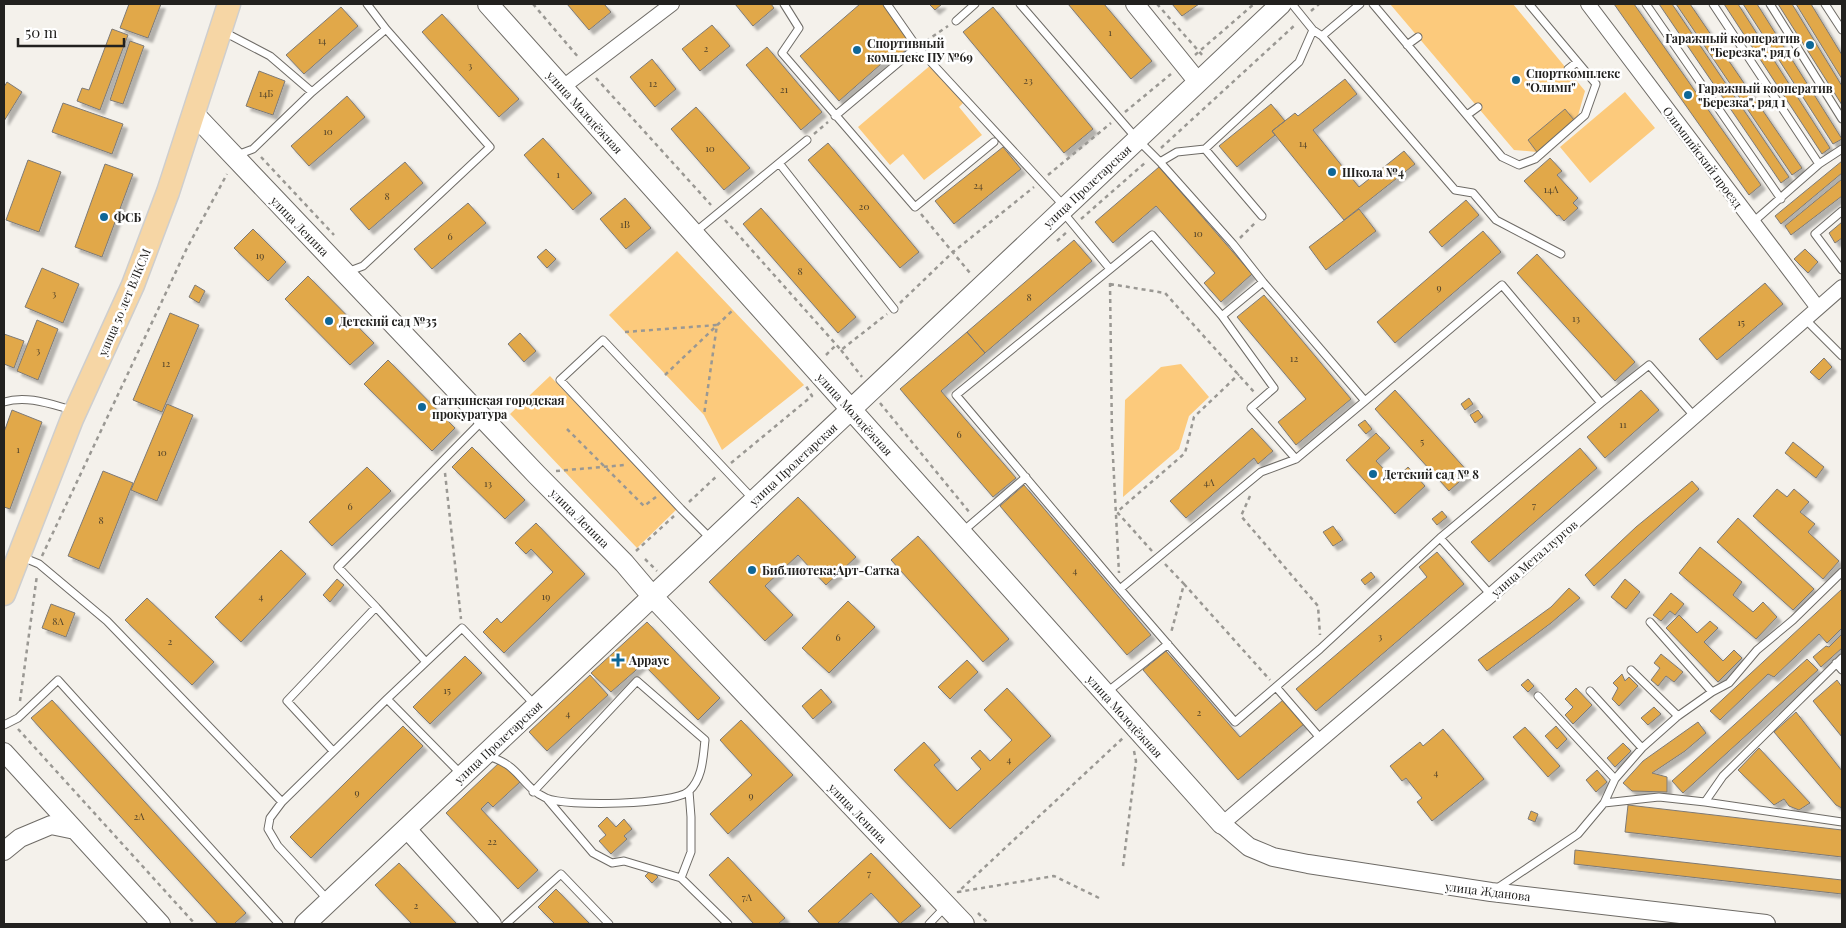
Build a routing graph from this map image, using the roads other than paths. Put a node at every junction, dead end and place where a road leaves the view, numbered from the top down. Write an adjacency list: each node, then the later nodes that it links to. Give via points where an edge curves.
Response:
1 (229, 4): 21 (main road, улица 50 лет ВЛКСМ)
2 (367, 4): 22 (lane)
3 (488, 4): 32 (main road, улица Молодёжная)
4 (672, 4): 32 (street)
5 (784, 4): 37 (lane, via 799,28 782,53)
6 (887, 4): 28 (lane)
7 (975, 4): 20 (lane)
8 (1020, 4): 39 (lane)
9 (1135, 4): 31 (street)
10 (1281, 4): 31 (main road, улица Пролетарская)
11 (1292, 4): 23 (lane)
12 (1360, 4): 25 (lane)
13 (1373, 4): 27 (lane)
14 (1529, 4): 29 (lane)
15 (1588, 4): 52 (street, Олимпийский проезд)
16 (1646, 4): 48 (lane)
17 (1713, 4): 46 (lane)
18 (1770, 4): 38 (lane)
19 (1825, 4): 24 (lane)
20 (956, 21)
21 (220, 30): 33 (lane, via 270,56); 35 (main road, улица 50 лет ВЛКСМ)
22 (386, 30): 33 (lane); 57 (lane, via 490,147 363,266)
23 (1313, 30): 25 (lane); 42 (lane, via 1299,62)
24 (1842, 30)
25 (1322, 36): 54 (lane, via 1455,190 1472,193 1496,220)
26 (1418, 36): 27 (lane)
27 (1407, 45): 36 (lane)
28 (917, 48): 37 (lane); 50 (lane, via 1041,180)
29 (1577, 62): 30 (lane); 36 (lane, via 1596,84 1586,103 1586,115 1535,159 1519,165 1502,157)
30 (1568, 69)
31 (1198, 82): 39 (main road, улица Пролетарская)
32 (563, 87): 53 (main road, улица Молодёжная)
33 (312, 92): 47 (lane)
34 (1478, 107): 36 (lane)
35 (194, 114): 47 (main road, улица Ленина); 69 (main road, улица 50 лет ВЛКСМ, via 133,285)
36 (1467, 115)
37 (835, 116): 41 (lane, via 915,207)
38 (1842, 118)
39 (1137, 139): 44 (lane); 50 (main road, улица Пролетарская)
40 (807, 140): 45 (lane)
41 (994, 142)
42 (1205, 149): 44 (lane, via 1177,152); 51 (lane)
43 (1842, 149): 46 (lane)
44 (1160, 162): 58 (lane)
45 (779, 163): 53 (lane); 60 (lane)
46 (1819, 164): 48 (lane)
47 (234, 166): 57 (main road, улица Ленина)
48 (1781, 199): 52 (lane)
49 (1842, 211): 56 (lane, via 1815,234)
50 (1067, 214): 55 (lane); 68 (main road, улица Пролетарская, via 981,286)
51 (1262, 216)
52 (1752, 222): 61 (street, Олимпийский проезд)
53 (693, 233): 68 (main road, улица Молодёжная)
54 (1561, 254)
55 (1110, 269): 62 (lane, via 1152,235); 73 (lane, via 956,395)
56 (1842, 270)
57 (344, 272): 71 (main road, улица Ленина)
58 (1263, 282): 62 (lane); 65 (lane)
59 (1842, 287): 61 (street, улица Металлургов)
60 (894, 308)
61 (1818, 308): 70 (street, улица Металлургов)
62 (1222, 316): 72 (lane, via 1274,388 1251,408)
63 (1808, 322): 64 (lane)
64 (1842, 356)
65 (1365, 401): 67 (lane, via 1502,285); 72 (lane)
66 (4, 402): 69 (lane, via 27,399)
67 (1601, 403): 70 (lane, via 1649,365); 76 (lane)
68 (851, 409): 74 (main road, улица Пролетарская); 75 (main road, улица Молодёжная)
69 (75, 411): 78 (main road, улица 50 лет ВЛКСМ)
70 (1695, 417): 82 (street, улица Металлургов)
71 (484, 418): 83 (main road, улица Ленина); 84 (lane, via 338,566)
72 (1296, 459): 80 (lane, via 1261,472)
73 (1026, 477): 75 (lane); 80 (lane)
74 (755, 500): 77 (main road, улица Пролетарская); 77 (lane, via 603,340 560,380)
75 (969, 527): 94 (main road, улица Молодёжная)
76 (1440, 538): 82 (lane); 91 (lane)
77 (712, 540): 83 (main road, улица Пролетарская)
78 (18, 555): 81 (main road, улица 50 лет ВЛКСМ); 110 (lane, via 38,564 107,621)
79 (1842, 572): 93 (lane, via 1757,650 1729,683)
80 (1120, 589): 86 (lane)
81 (4, 594)
82 (1491, 595): 100 (street, улица Металлургов)
83 (652, 596): 97 (main road, улица Пролетарская); 121 (main road, улица Ленина)
84 (376, 607): 88 (lane); 102 (lane, via 287,701)
85 (1650, 622): 93 (lane)
86 (1168, 644): 91 (lane, via 1235,722); 94 (lane)
87 (1839, 660): 90 (lane); 111 (lane, via 1723,776)
88 (426, 662): 96 (lane); 97 (lane, via 462,628)
89 (1631, 670): 98 (lane)
90 (1842, 670)
91 (1276, 687): 100 (lane)
92 (1590, 691): 101 (lane)
93 (1712, 692): 98 (lane)
94 (1105, 693): 114 (main road, улица Молодёжная)
95 (1538, 696): 106 (lane)
96 (386, 699): 102 (lane); 105 (lane)
97 (536, 706): 104 (main road, улица Пролетарская)
98 (1678, 716): 101 (lane)
99 (4, 725): 123 (lane, via 18,718 58,680)
100 (1322, 739): 114 (street, улица Металлургов)
101 (1642, 748): 106 (lane)
102 (333, 751): 110 (lane)
103 (4, 752): 116 (street)
104 (485, 754): 105 (main road, улица Пролетарская); 108 (lane, via 507,764)
105 (462, 776): 115 (main road, улица Пролетарская)
106 (1616, 779): 112 (lane)
107 (689, 791): 108 (lane, via 701,772 705,740 638,681); 109 (lane, via 669,799 634,803 582,804); 118 (lane, via 691,852)
108 (533, 792): 109 (lane)
109 (548, 800): 118 (lane, via 593,853 612,863 624,861)
110 (282, 802): 120 (lane, via 270,818 268,829 278,846)
111 (1705, 802): 112 (lane, via 1659,797); 113 (lane)
112 (1604, 803): 119 (lane, via 1578,834)
113 (1842, 822)
114 (1222, 824): 119 (street, улица Жданова, via 1249,847 1273,857 1367,875)
115 (406, 828): 120 (main road, улица Пролетарская); 125 (street)
116 (75, 830): 117 (street, via 51,825 20,838); 122 (street)
117 (4, 851)
118 (681, 878): 128 (lane)
119 (1491, 892): 131 (street, улица Жданова)
120 (329, 901): 124 (main road, улица Пролетарская)
121 (947, 906): 129 (lane); 130 (main road, улица Ленина)
122 (161, 924)
123 (279, 924)
124 (305, 924)
125 (492, 924)
126 (506, 924): 127 (lane, via 561,874)
127 (609, 924)
128 (728, 924)
129 (929, 924)
130 (964, 924)
131 (1766, 924)

